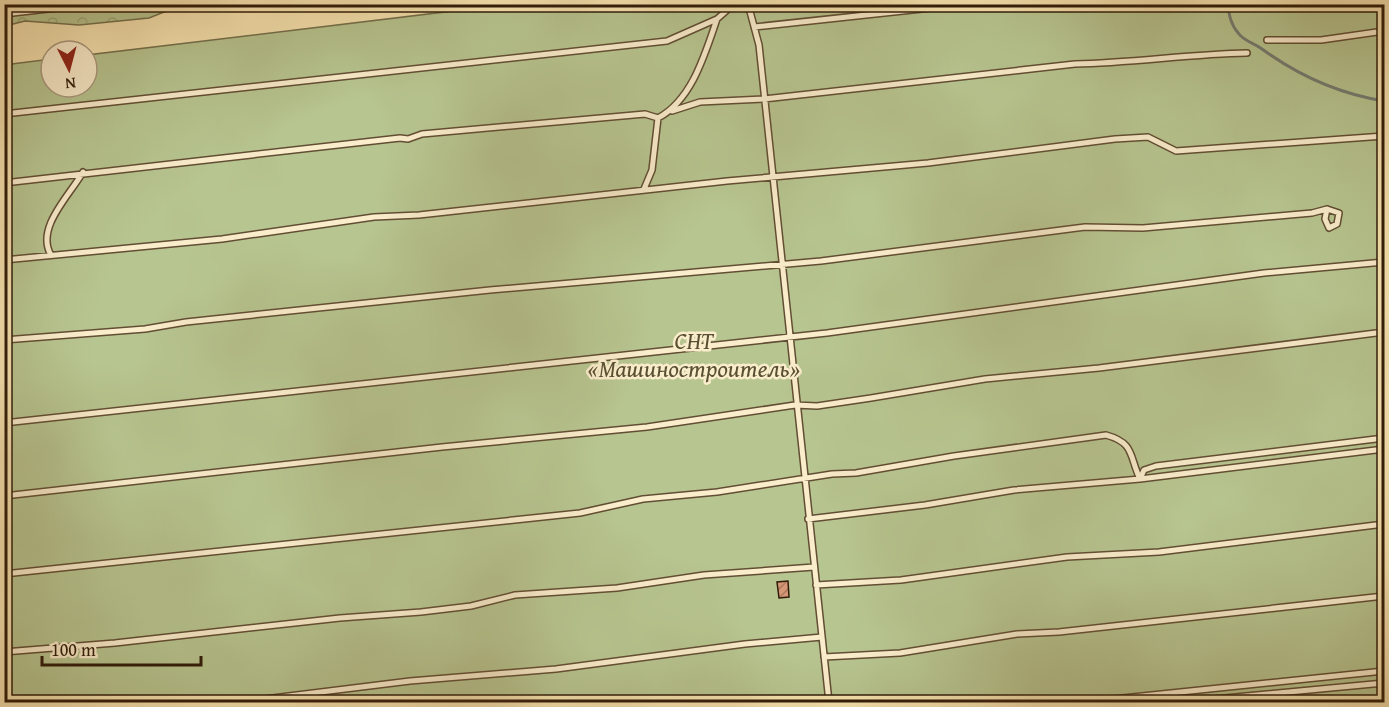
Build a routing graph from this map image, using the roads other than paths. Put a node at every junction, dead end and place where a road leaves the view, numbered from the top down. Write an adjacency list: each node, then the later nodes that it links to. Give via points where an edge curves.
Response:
1 (92, 4): 5 (lane)
2 (734, 4): 6 (lane)
3 (748, 4): 7 (lane)
4 (968, 4): 7 (lane)
5 (4, 14)
6 (717, 19): 12 (lane, via 700,64); 13 (lane, via 667,42)
7 (754, 27): 11 (lane)
8 (1384, 32): 9 (lane, via 1321,40)
9 (1267, 40)
10 (1247, 53): 11 (lane, via 1075,64)
11 (764, 99): 12 (lane, via 700,102); 17 (lane)
12 (672, 111): 14 (lane)
13 (4, 114)
14 (657, 118): 16 (lane, via 645,114 573,120); 19 (lane, via 652,170)
15 (1384, 136): 17 (lane, via 1176,151 1148,137 1115,139 928,163)
16 (84, 172): 18 (lane); 21 (lane, via 46,233 45,245)
17 (772, 177): 19 (lane); 24 (lane)
18 (4, 183)
19 (644, 189): 21 (lane)
20 (1327, 209): 24 (lane, via 1143,228 1085,226)
21 (51, 255): 22 (lane)
22 (4, 260)
23 (1384, 262): 26 (lane, via 1264,273)
24 (781, 266): 26 (lane); 27 (lane, via 490,290 145,329)
25 (1384, 332): 28 (lane, via 985,379 817,406)
26 (788, 336): 28 (lane); 29 (lane)
27 (4, 340)
28 (795, 405): 32 (lane); 34 (lane, via 647,427)
29 (4, 423)
30 (1384, 438): 33 (lane, via 1156,466 1144,471)
31 (1384, 449): 33 (lane)
32 (804, 479): 33 (lane, via 1106,435 1122,439 1130,449); 35 (lane); 38 (lane, via 643,499 541,518)
33 (1140, 479): 35 (lane, via 1014,490)
34 (4, 496)
35 (808, 519): 37 (lane)
36 (1384, 524): 39 (lane, via 1159,552 1067,557 901,580)
37 (814, 567): 39 (lane); 42 (lane, via 515,595 422,612)
38 (4, 574)
39 (816, 585): 41 (lane)
40 (1384, 596): 43 (lane, via 1017,634 890,654)
41 (822, 637): 43 (lane); 46 (lane)
42 (4, 651)
43 (824, 657): 47 (lane)
44 (1384, 671): 48 (lane)
45 (1384, 683): 49 (lane)
46 (238, 702)
47 (829, 702)
48 (1084, 702)
49 (1183, 702)

